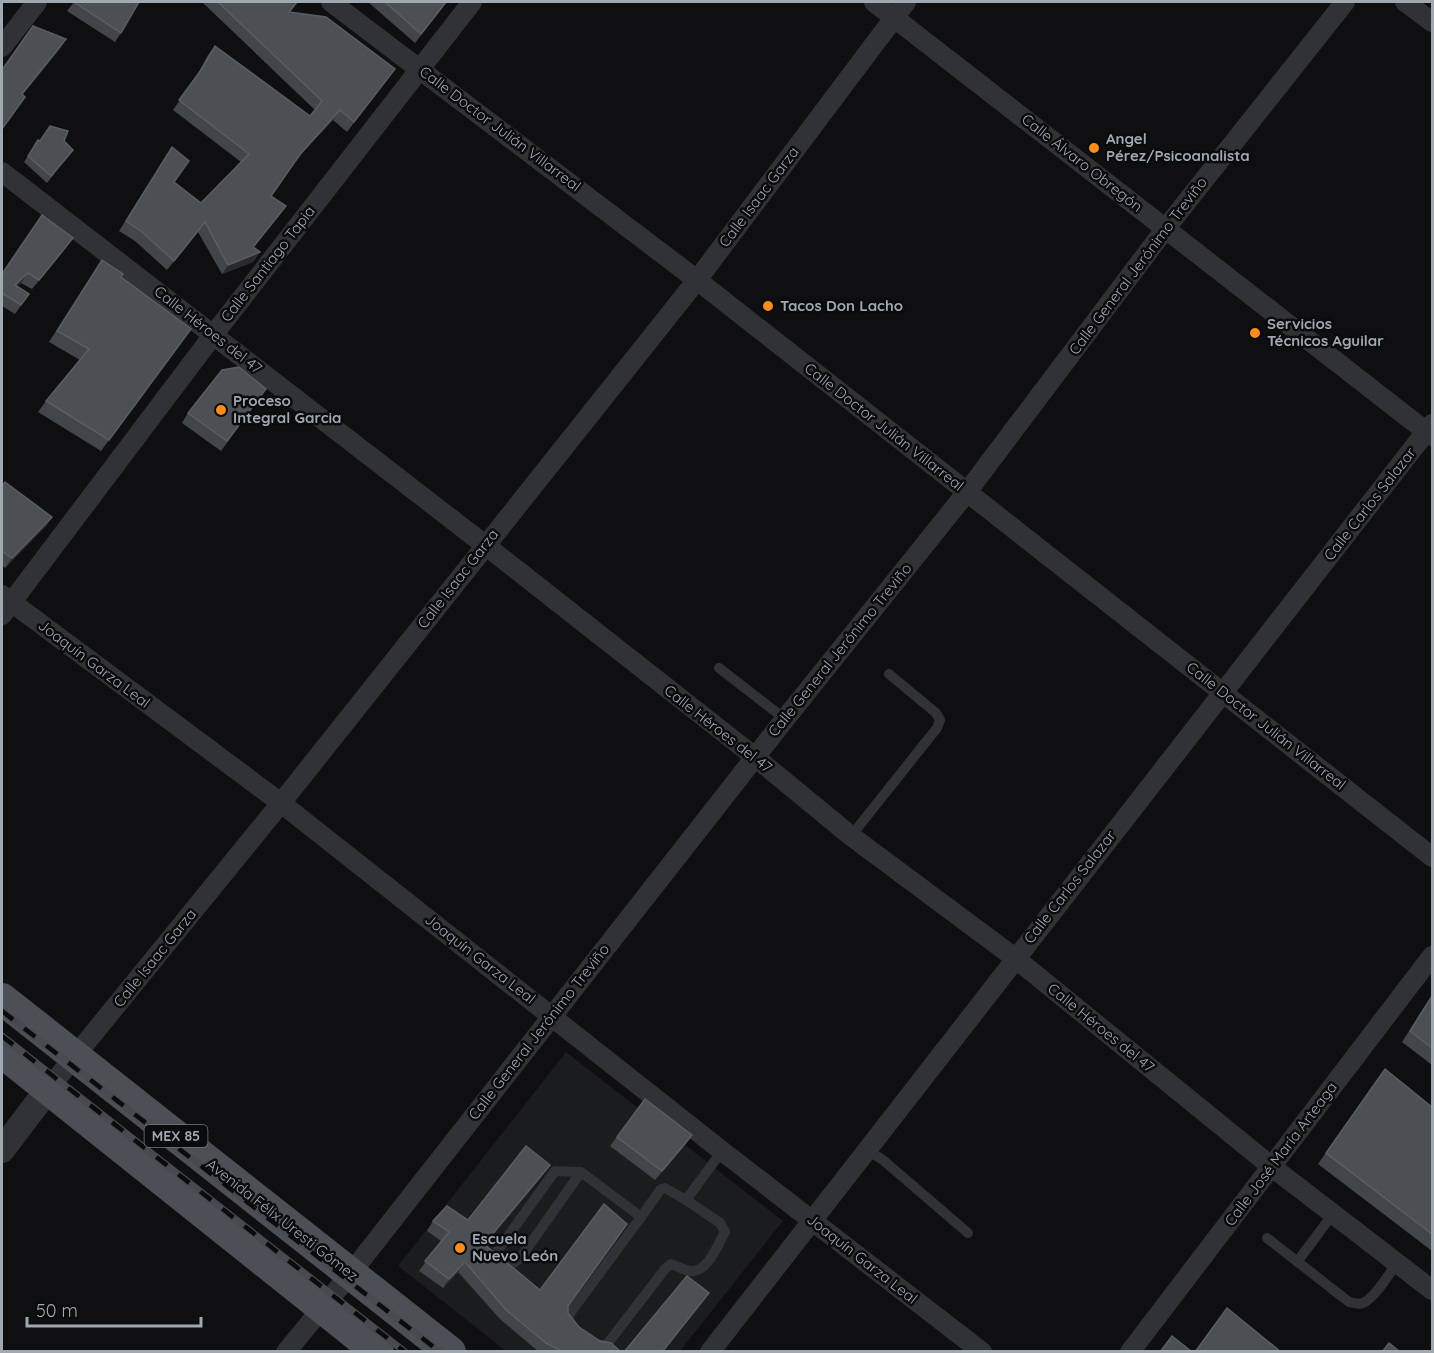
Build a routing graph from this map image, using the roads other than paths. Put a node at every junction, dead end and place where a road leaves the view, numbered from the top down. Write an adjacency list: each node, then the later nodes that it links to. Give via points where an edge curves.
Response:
1 (37, 2): 10 (street)
2 (332, 2): 11 (street, Calle Doctor Julián Villarreal)
3 (472, 2): 11 (street, Calle Santiago Tapia)
4 (874, 2): 8 (street, Calle Álvaro Obregón)
5 (906, 2): 8 (street, Calle Isaac Garza)
6 (1345, 2): 13 (street, Calle General Jerónimo Treviño)
7 (1405, 2): 9 (street)
8 (894, 17): 13 (street, Calle Álvaro Obregón); 14 (street, Calle Isaac Garza)
9 (1432, 22)
10 (2, 47)
11 (420, 68): 14 (street, Calle Doctor Julián Villarreal); 15 (street, Calle Santiago Tapia)
12 (2, 172): 15 (street, Calle Héroes del 47)
13 (1166, 228): 16 (street, Calle Álvaro Obregón); 17 (street, Calle General Jerónimo Treviño)
14 (697, 280): 17 (street, Calle Doctor Julián Villarreal); 18 (street, Calle Isaac Garza)
15 (214, 334): 18 (street, Calle Héroes del 47); 19 (street, Calle Santiago Tapia)
16 (1430, 431): 22 (street, Calle Carlos Salazar)
17 (967, 492): 22 (street, Calle Doctor Julián Villarreal); 23 (street, Calle General Jerónimo Treviño)
18 (485, 545): 24 (street, Calle Héroes del 47); 25 (street, Calle Isaac Garza)
19 (5, 604): 25 (street, Joaquín Garza Leal)
20 (719, 668): 23 (lane)
21 (890, 674): 26 (lane, via 936,713 939,720 937,728)
22 (1222, 692): 27 (street, Calle Doctor Julián Villarreal); 29 (street, Calle Carlos Salazar)
23 (785, 719): 24 (street, Calle General Jerónimo Treviño)
24 (755, 757): 26 (street, Calle Héroes del 47); 31 (street, Calle General Jerónimo Treviño)
25 (281, 803): 31 (street, Joaquín Garza Leal); 33 (street, Calle Isaac Garza)
26 (851, 836): 29 (street, Calle Héroes del 47)
27 (1432, 856)
28 (1432, 956): 38 (street, Calle José María Arteaga)
29 (1015, 958): 36 (street, Calle Carlos Salazar); 38 (street, Calle Héroes del 47)
30 (2, 999): 33 (main road, Avenida Félix Uresti Gómez / MEX 85)
31 (552, 1016): 37 (street, Joaquín Garza Leal); 48 (street, Calle General Jerónimo Treviño)
32 (2, 1052): 34 (main road, MEX 85)
33 (75, 1056): 34 (street, Calle Isaac Garza); 48 (main road, Avenida Félix Uresti Gómez / MEX 85)
34 (49, 1088): 35 (street, Calle Isaac Garza); 50 (main road, MEX 85)
35 (2, 1150)
36 (867, 1150): 43 (street, Calle Carlos Salazar); 44 (lane)
37 (722, 1151): 40 (lane); 43 (street, Joaquín Garza Leal)
38 (1272, 1167): 41 (street, Calle Héroes del 47); 56 (street, Calle José María Arteaga)
39 (581, 1172): 39 (lane, via 521,1257 515,1264 503,1264 497,1257 498,1250 550,1175 560,1170); 42 (lane)
40 (686, 1200): 42 (lane, via 660,1189); 42 (lane, via 720,1223 725,1232 705,1266 689,1271 671,1264 665,1269 602,1346 582,1334 568,1319)
41 (1334, 1214): 46 (lane); 47 (street, Calle Héroes del 47)
42 (641, 1216)
43 (812, 1220): 54 (street, Calle Carlos Salazar); 55 (street, Joaquín Garza Leal)
44 (968, 1233)
45 (1267, 1238): 46 (lane)
46 (1297, 1262): 47 (lane, via 1349,1302 1358,1304 1365,1303)
47 (1397, 1263): 49 (street, Calle Héroes del 47)
48 (351, 1273): 50 (street, Calle General Jerónimo Treviño); 53 (main road, Avenida Félix Uresti Gómez / MEX 85)
49 (1432, 1290)
50 (323, 1308): 51 (street, Calle General Jerónimo Treviño); 52 (main road, MEX 85)
51 (286, 1352)
52 (378, 1352)
53 (450, 1352)
54 (710, 1352)
55 (982, 1352)
56 (1130, 1352)

